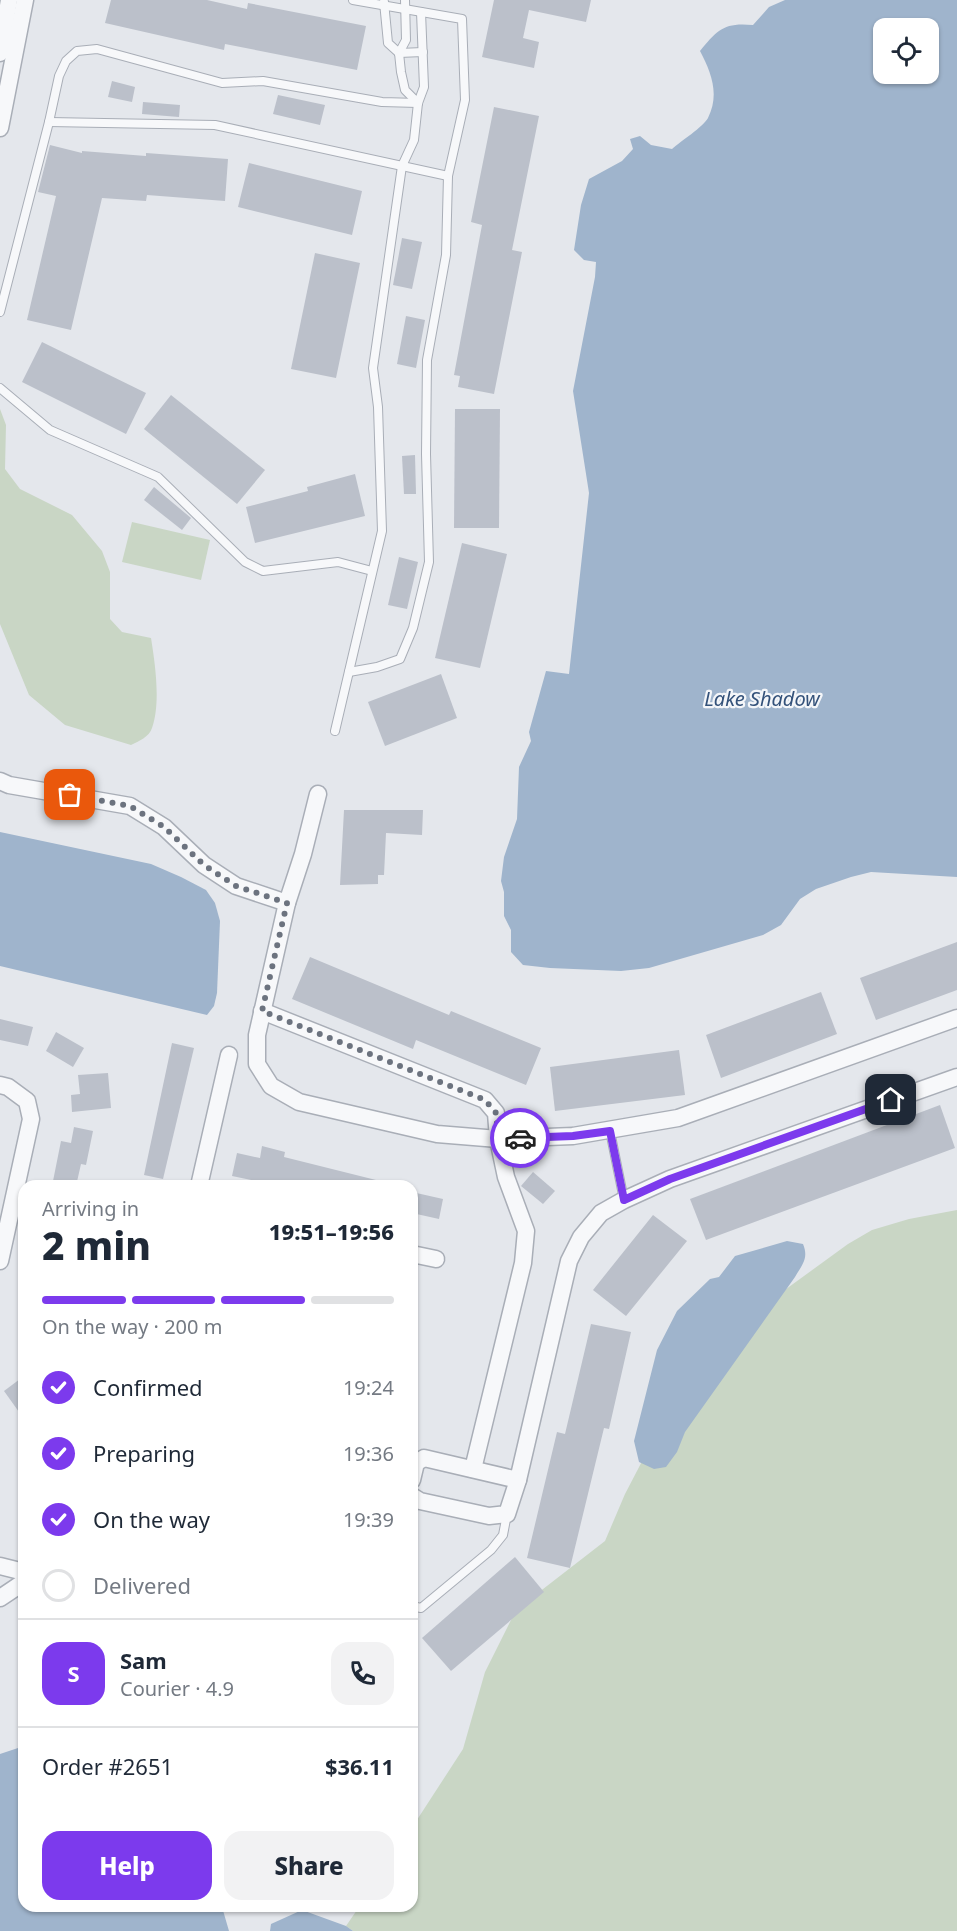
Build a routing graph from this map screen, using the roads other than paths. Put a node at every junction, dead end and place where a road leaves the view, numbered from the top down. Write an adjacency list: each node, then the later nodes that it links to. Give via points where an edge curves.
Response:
1 (9, 0): 8 (street)
2 (25, 0): 12 (street)
3 (353, 0): 4 (lane)
4 (384, 3): 5 (lane); 9 (lane, via 388,43)
5 (405, 5): 6 (lane); 9 (lane, via 406,40)
6 (421, 12): 7 (lane); 14 (lane, via 462,19 465,100)
7 (423, 52): 9 (lane); 10 (lane, via 424,87)
8 (0, 54)
9 (399, 54): 10 (lane, via 405,90)
10 (418, 103): 11 (lane, via 382,102 263,81 222,83 97,49 77,51 66,61); 13 (lane, via 414,140)
11 (50, 122): 13 (lane, via 215,125); 15 (lane)
12 (0, 128)
13 (402, 166): 14 (lane); 17 (lane, via 373,369 382,531)
14 (448, 176): 18 (lane, via 446,255 428,360 429,562 400,659)
15 (0, 312)
16 (0, 388): 17 (lane, via 50,430 158,477 245,561 263,571 338,562)
17 (372, 571): 18 (lane)
18 (349, 672): 19 (lane)
19 (335, 731)
20 (0, 781): 22 (street, via 130,806 164,827 204,865 236,886)
21 (318, 794): 22 (street)
22 (287, 903): 23 (street)
23 (262, 1011): 29 (street, via 485,1100 496,1113); 29 (street, via 257,1064 271,1086 299,1102 437,1134)
24 (957, 1018): 28 (street, via 678,1118)
25 (229, 1055): 30 (street)
26 (957, 1077): 31 (street, via 670,1179)
27 (0, 1085): 34 (street, via 27,1101 31,1119)
28 (610, 1131): 29 (street); 31 (lane)
29 (498, 1138): 36 (street, via 506,1177 526,1231 523,1263)
30 (200, 1180)
31 (624, 1200): 37 (street, via 601,1213 581,1236 569,1261)
32 (418, 1255): 33 (street)
33 (436, 1259)
34 (0, 1261)
35 (418, 1457): 36 (street)
36 (473, 1468): 37 (street)
37 (518, 1480): 39 (street)
38 (418, 1500): 39 (street, via 489,1516)
39 (507, 1514): 44 (lane, via 503,1535 490,1550)
40 (0, 1566): 41 (street)
41 (18, 1570)
42 (18, 1586): 43 (street)
43 (0, 1598)
44 (418, 1607)

